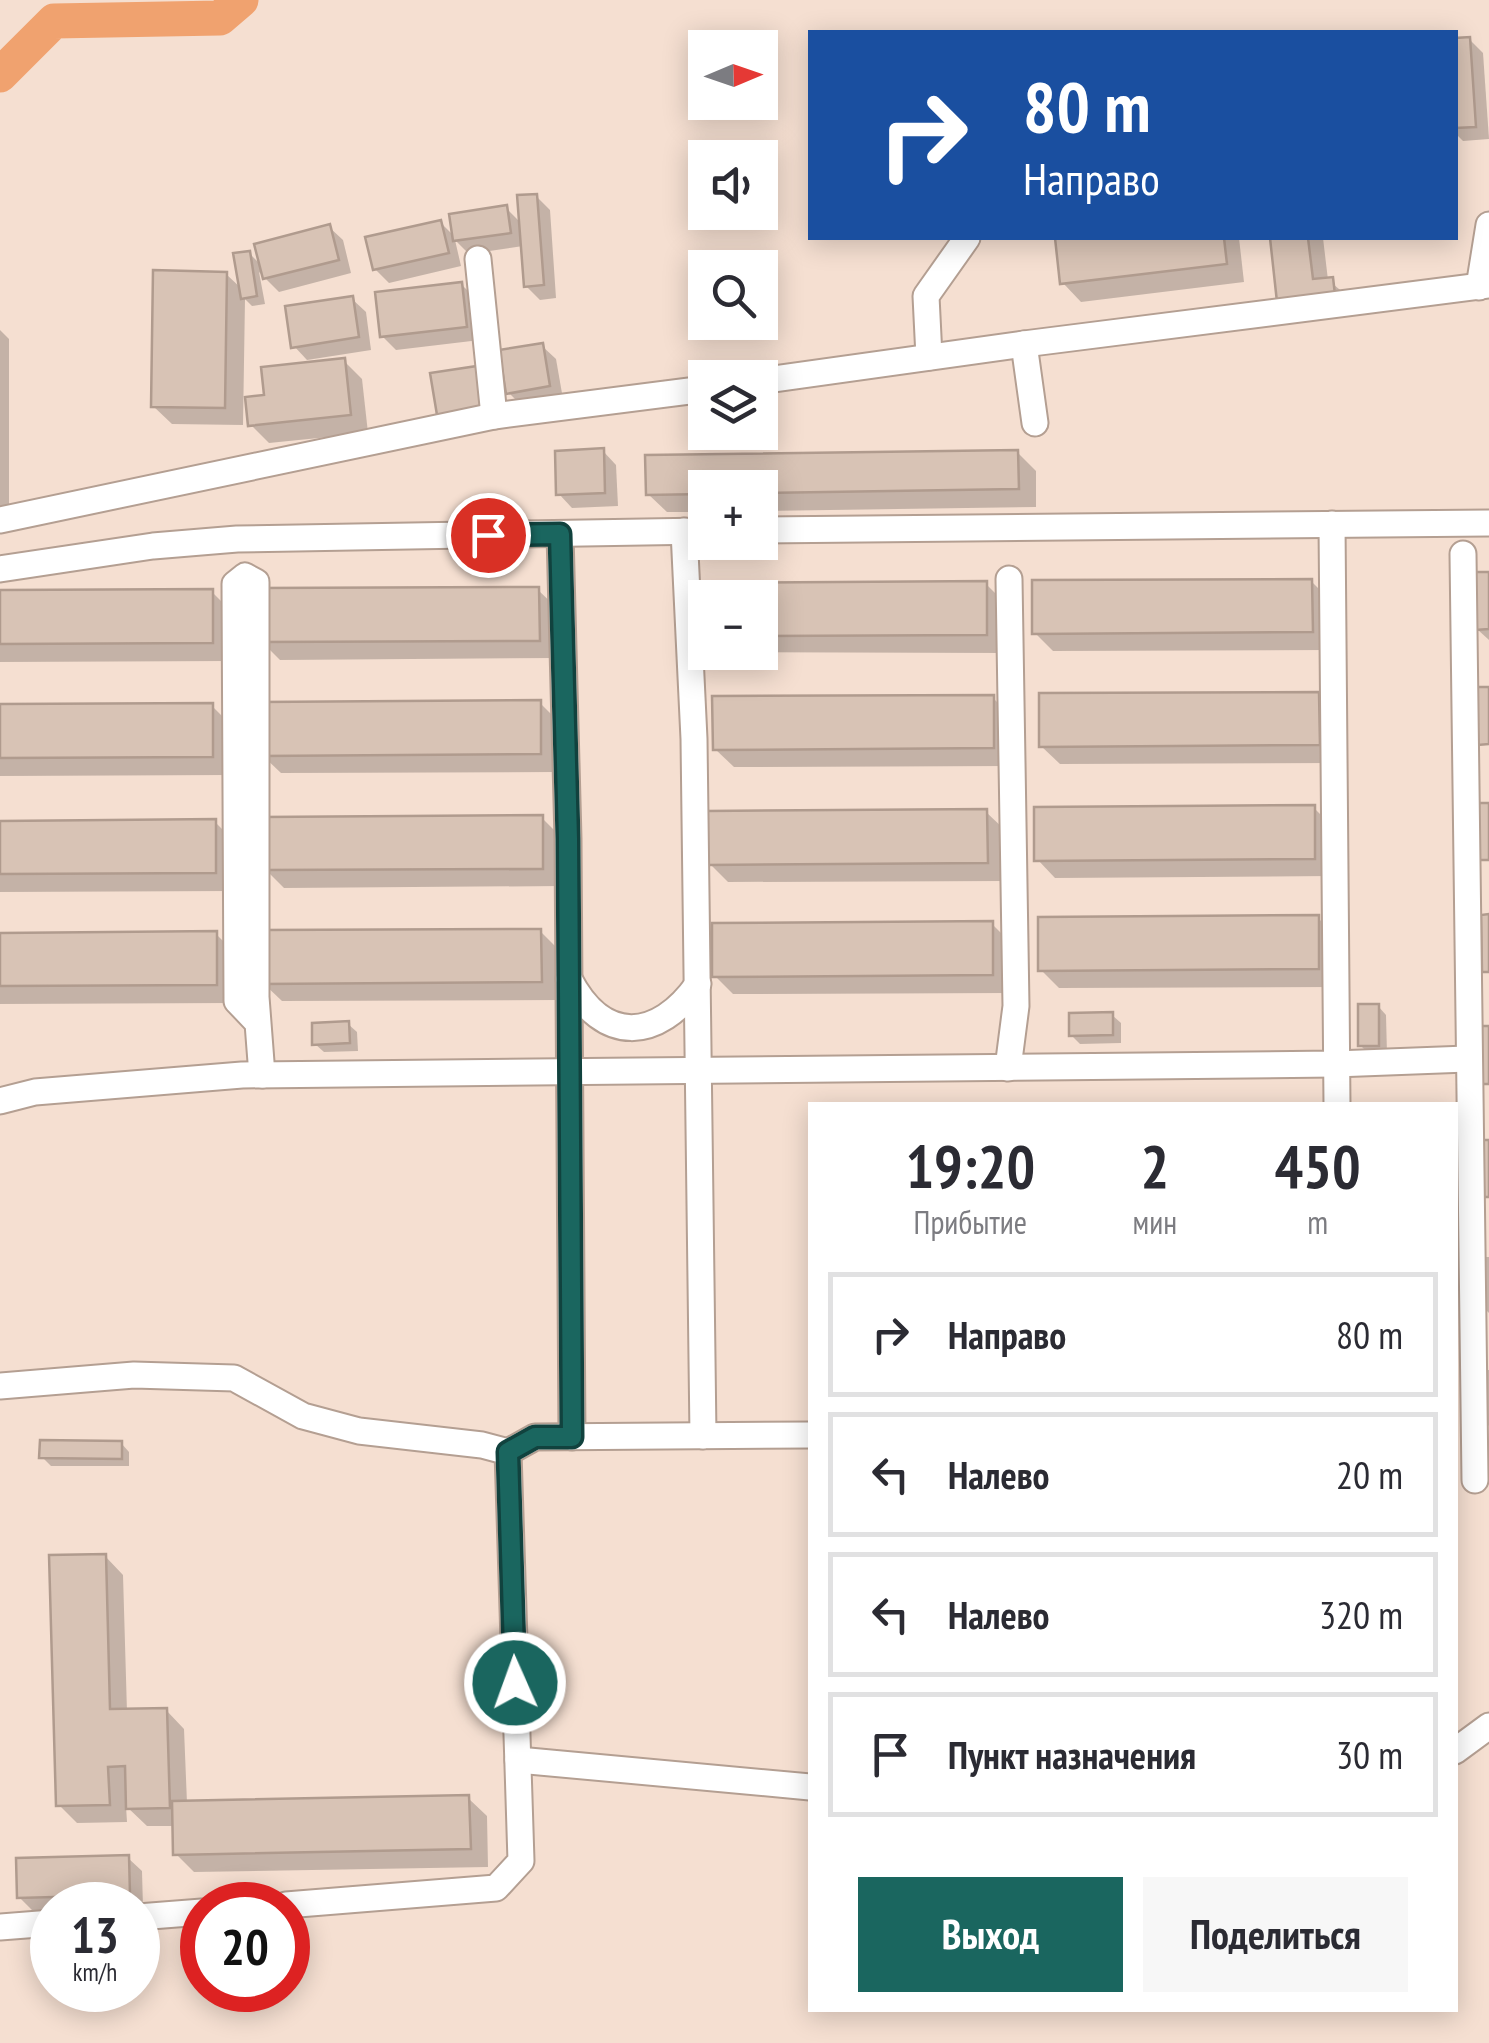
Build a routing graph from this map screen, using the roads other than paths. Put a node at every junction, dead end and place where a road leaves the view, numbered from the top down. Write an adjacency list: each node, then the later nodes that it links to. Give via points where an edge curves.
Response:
1 (1489, 225): 4 (lane)
2 (966, 240): 6 (lane, via 926,296)
3 (478, 260): 9 (lane)
4 (1484, 286): 5 (lane)
5 (1024, 344): 6 (lane); 10 (lane)
6 (929, 357): 7 (lane)
7 (778, 378)
8 (688, 390): 9 (lane)
9 (494, 416): 11 (lane)
10 (1035, 423)
11 (0, 520)
12 (1489, 523): 13 (lane)
13 (1332, 524): 14 (lane); 25 (lane)
14 (778, 530)
15 (688, 531): 16 (lane)
16 (560, 534): 19 (lane, via 237,539); 21 (lane)
17 (1463, 554): 24 (lane)
18 (694, 560): 22 (lane)
19 (0, 569)
20 (1009, 579): 26 (lane, via 1016,1006)
21 (569, 979): 22 (lane, via 601,1019 642,1027 667,1019); 28 (lane)
22 (698, 984): 27 (lane)
23 (258, 1023): 23 (lane, via 256,582 245,576 235,584 236,1000); 29 (lane)
24 (1467, 1060): 25 (lane); 37 (lane)
25 (1336, 1064): 26 (lane); 31 (lane)
26 (1008, 1068): 27 (lane)
27 (700, 1070): 28 (lane); 34 (lane)
28 (570, 1071): 29 (lane); 35 (lane)
29 (262, 1075): 30 (lane)
30 (0, 1100)
31 (1337, 1102)
32 (0, 1386): 36 (lane, via 134,1375 234,1378 303,1416 340,1426)
33 (808, 1434): 34 (lane)
34 (703, 1436): 35 (lane)
35 (572, 1437): 36 (lane, via 535,1437)
36 (508, 1452): 40 (lane)
37 (1473, 1480)
38 (1489, 1726): 39 (lane)
39 (1458, 1748)
40 (518, 1760): 41 (lane); 42 (lane, via 520,1861 496,1888)
41 (808, 1787)
42 (310, 1903)
43 (30, 1925): 44 (lane)
44 (0, 1927)

